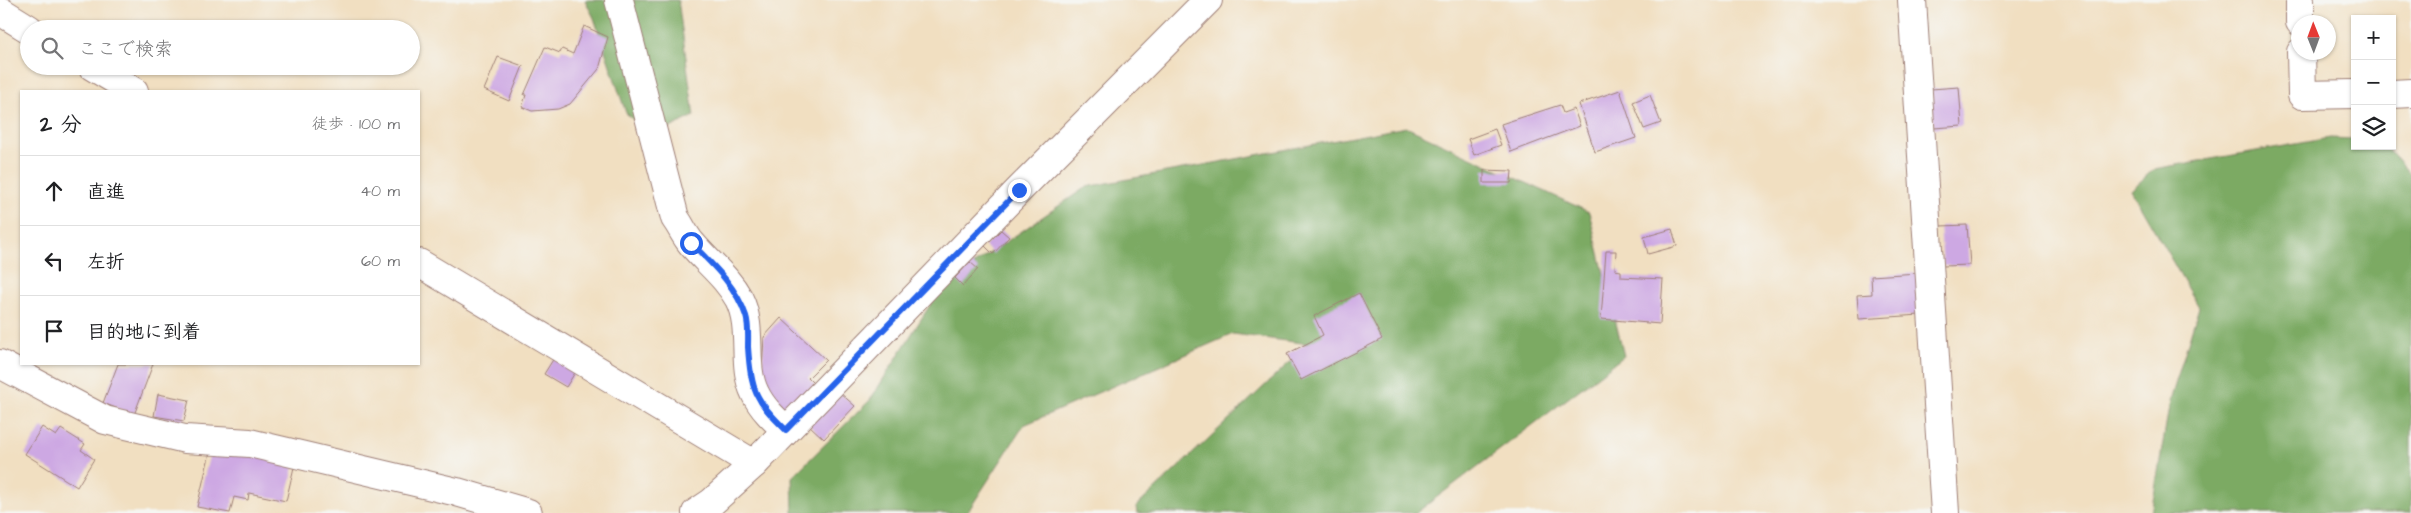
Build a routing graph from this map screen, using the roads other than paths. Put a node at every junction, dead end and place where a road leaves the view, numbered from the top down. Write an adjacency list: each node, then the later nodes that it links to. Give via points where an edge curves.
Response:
1 (619, 0): 16 (street, via 675,218 691,243 725,278 738,299 746,318 754,391 764,408)
2 (1208, 0): 16 (street)
3 (1912, 0): 20 (street)
4 (2300, 0): 6 (street)
5 (0, 11): 7 (street)
6 (2300, 15)
7 (20, 23)
8 (2301, 60): 12 (street, via 2302,95)
9 (107, 75): 10 (street)
10 (132, 90)
11 (2411, 93): 13 (street)
12 (2351, 94)
13 (2396, 94)
14 (420, 264): 17 (street)
15 (0, 364): 18 (street, via 105,420 186,439 250,443 457,492)
16 (786, 430): 17 (street)
17 (754, 464): 19 (street)
18 (528, 513)
19 (696, 513)
20 (1945, 513)

